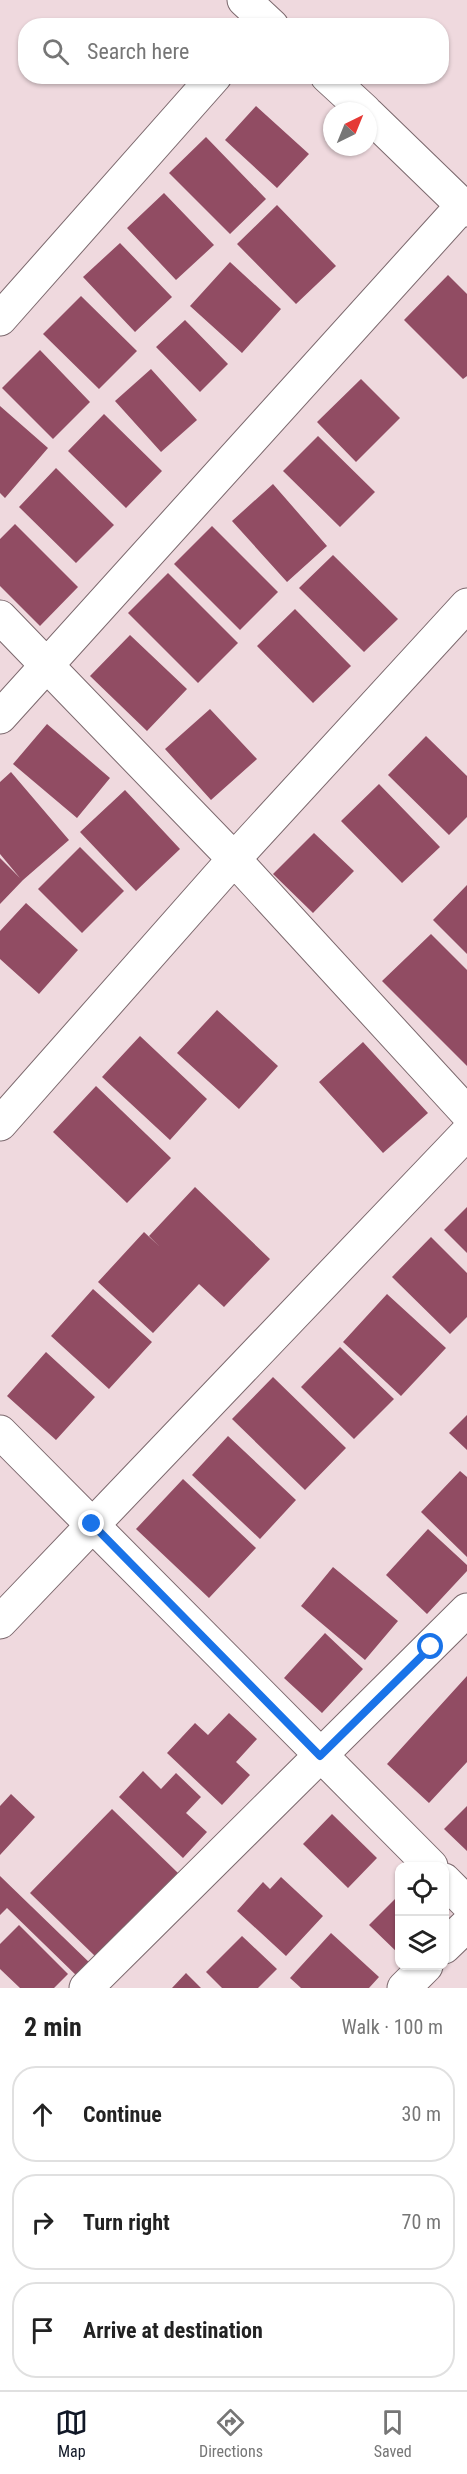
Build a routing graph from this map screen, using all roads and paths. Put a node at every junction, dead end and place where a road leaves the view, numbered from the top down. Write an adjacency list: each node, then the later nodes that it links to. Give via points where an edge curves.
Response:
1 (208, 84): 6 (street)
2 (336, 84): 3 (street)
3 (355, 102)
4 (377, 123): 5 (street)
5 (465, 208): 9 (street)
6 (0, 319)
7 (467, 604): 11 (street)
8 (0, 617): 9 (street)
9 (48, 665): 10 (street); 11 (street)
10 (0, 717)
11 (234, 859): 12 (street); 13 (street)
12 (467, 1113)
13 (0, 1124)
14 (467, 1133): 16 (street)
15 (0, 1432): 16 (street)
16 (92, 1524): 18 (street); 19 (street)
17 (467, 1610): 19 (street)
18 (0, 1622)
19 (320, 1756): 20 (street); 26 (street)
20 (427, 1862)
21 (449, 1885): 22 (street)
22 (467, 1903)
23 (467, 1925): 24 (street)
24 (449, 1942)
25 (421, 1970): 27 (street)
26 (86, 1988)
27 (404, 1988)

